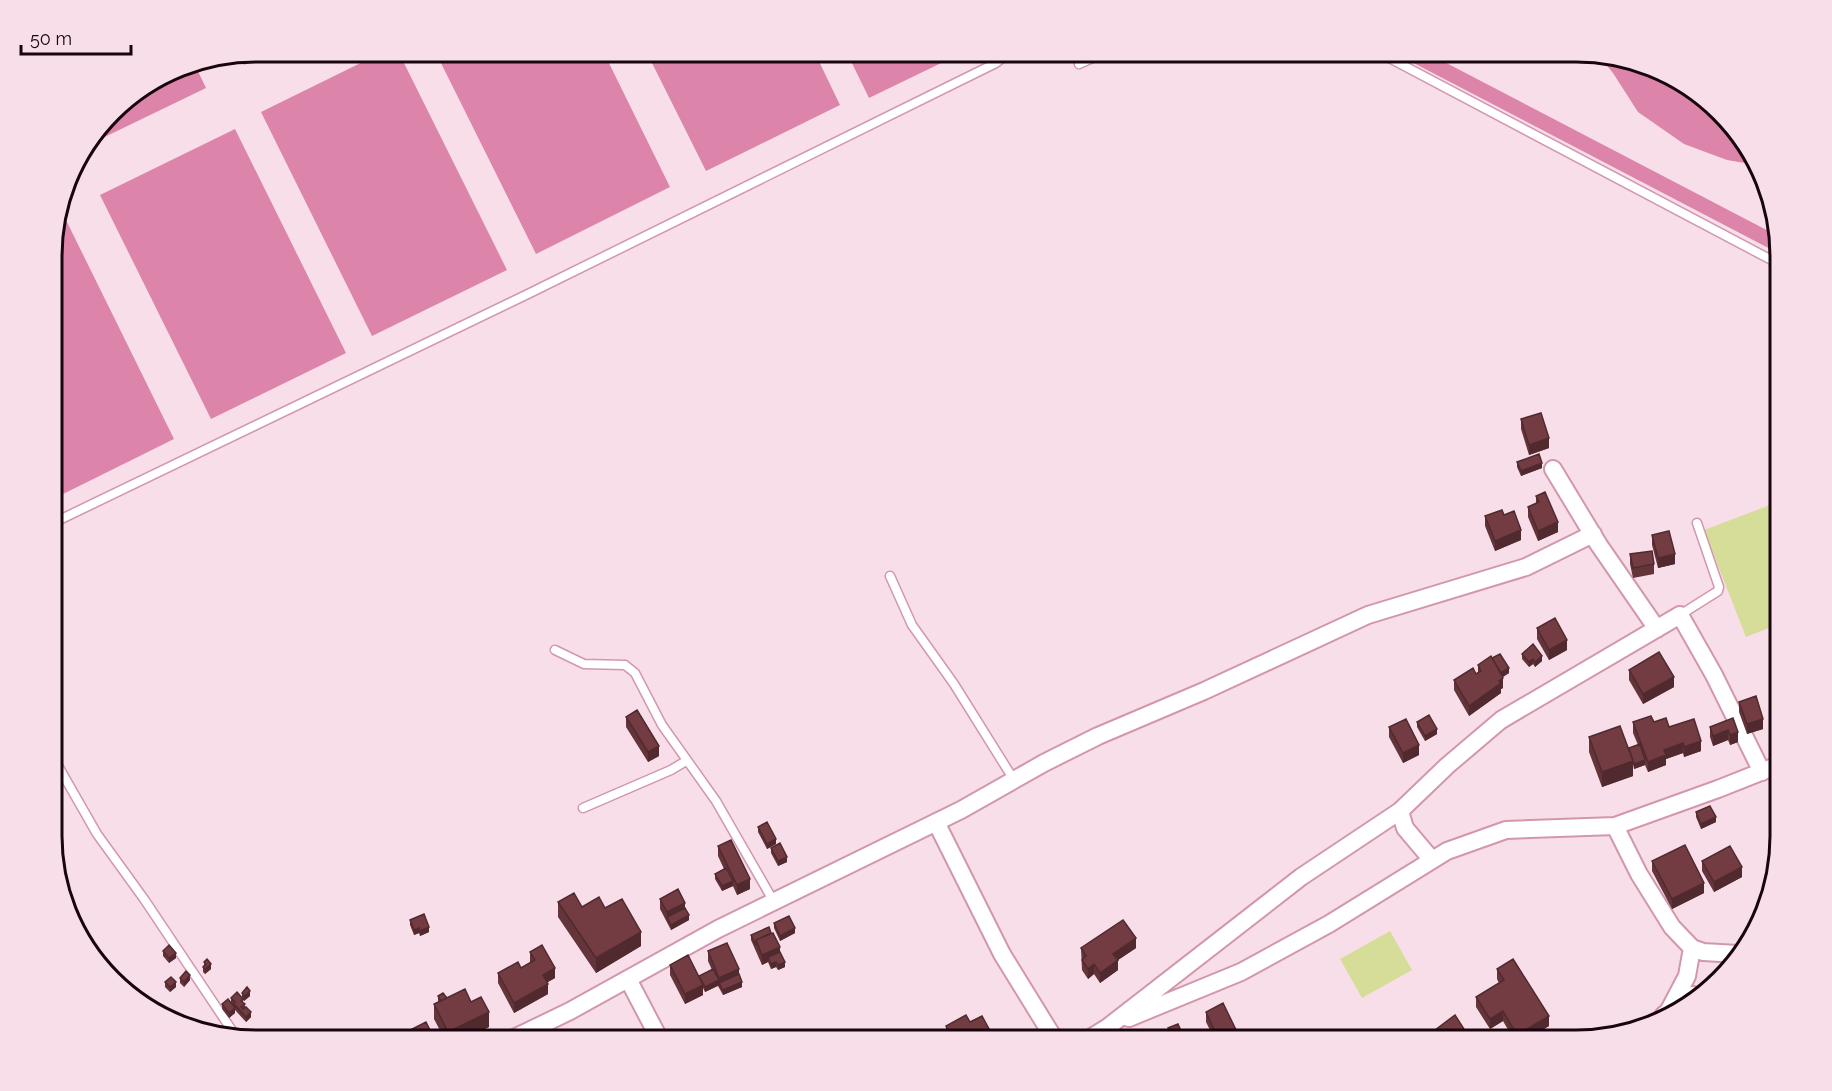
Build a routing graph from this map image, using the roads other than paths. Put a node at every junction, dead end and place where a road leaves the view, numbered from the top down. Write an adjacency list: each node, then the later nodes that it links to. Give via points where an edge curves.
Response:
1 (997, 62): 7 (lane)
2 (1083, 62): 4 (lane)
3 (1397, 62): 5 (lane)
4 (1079, 64)
5 (1770, 260)
6 (1553, 469): 9 (street)
7 (62, 519)
8 (1697, 523): 11 (lane, via 1719,587)
9 (1593, 534): 12 (street); 18 (street, via 1526,567 1368,615 1098,736)
10 (890, 576): 18 (lane, via 912,625)
11 (1680, 615): 12 (street); 16 (street)
12 (1657, 629): 20 (street, via 1502,720)
13 (555, 650): 14 (lane, via 584,664 625,665 635,673)
14 (686, 761): 19 (lane); 24 (lane, via 716,801)
15 (1770, 768): 16 (street)
16 (1762, 772): 22 (street)
17 (62, 773): 30 (lane, via 97,834)
18 (1014, 780): 21 (street)
19 (583, 808)
20 (1400, 811): 23 (street, via 1405,828); 29 (street, via 1301,877)
21 (936, 822): 24 (street); 31 (street, via 1002,954)
22 (1615, 826): 23 (street, via 1506,830); 25 (street, via 1672,927)
23 (1432, 860): 29 (street, via 1329,924 1240,972)
24 (774, 902): 27 (street)
25 (1692, 948): 26 (street); 28 (street, via 1686,976)
26 (1730, 954)
27 (628, 979): 33 (street); 34 (street)
28 (1672, 1005)
29 (1108, 1027): 32 (street)
30 (231, 1028)
31 (1048, 1029)
32 (1104, 1029)
33 (531, 1030)
34 (655, 1030)

